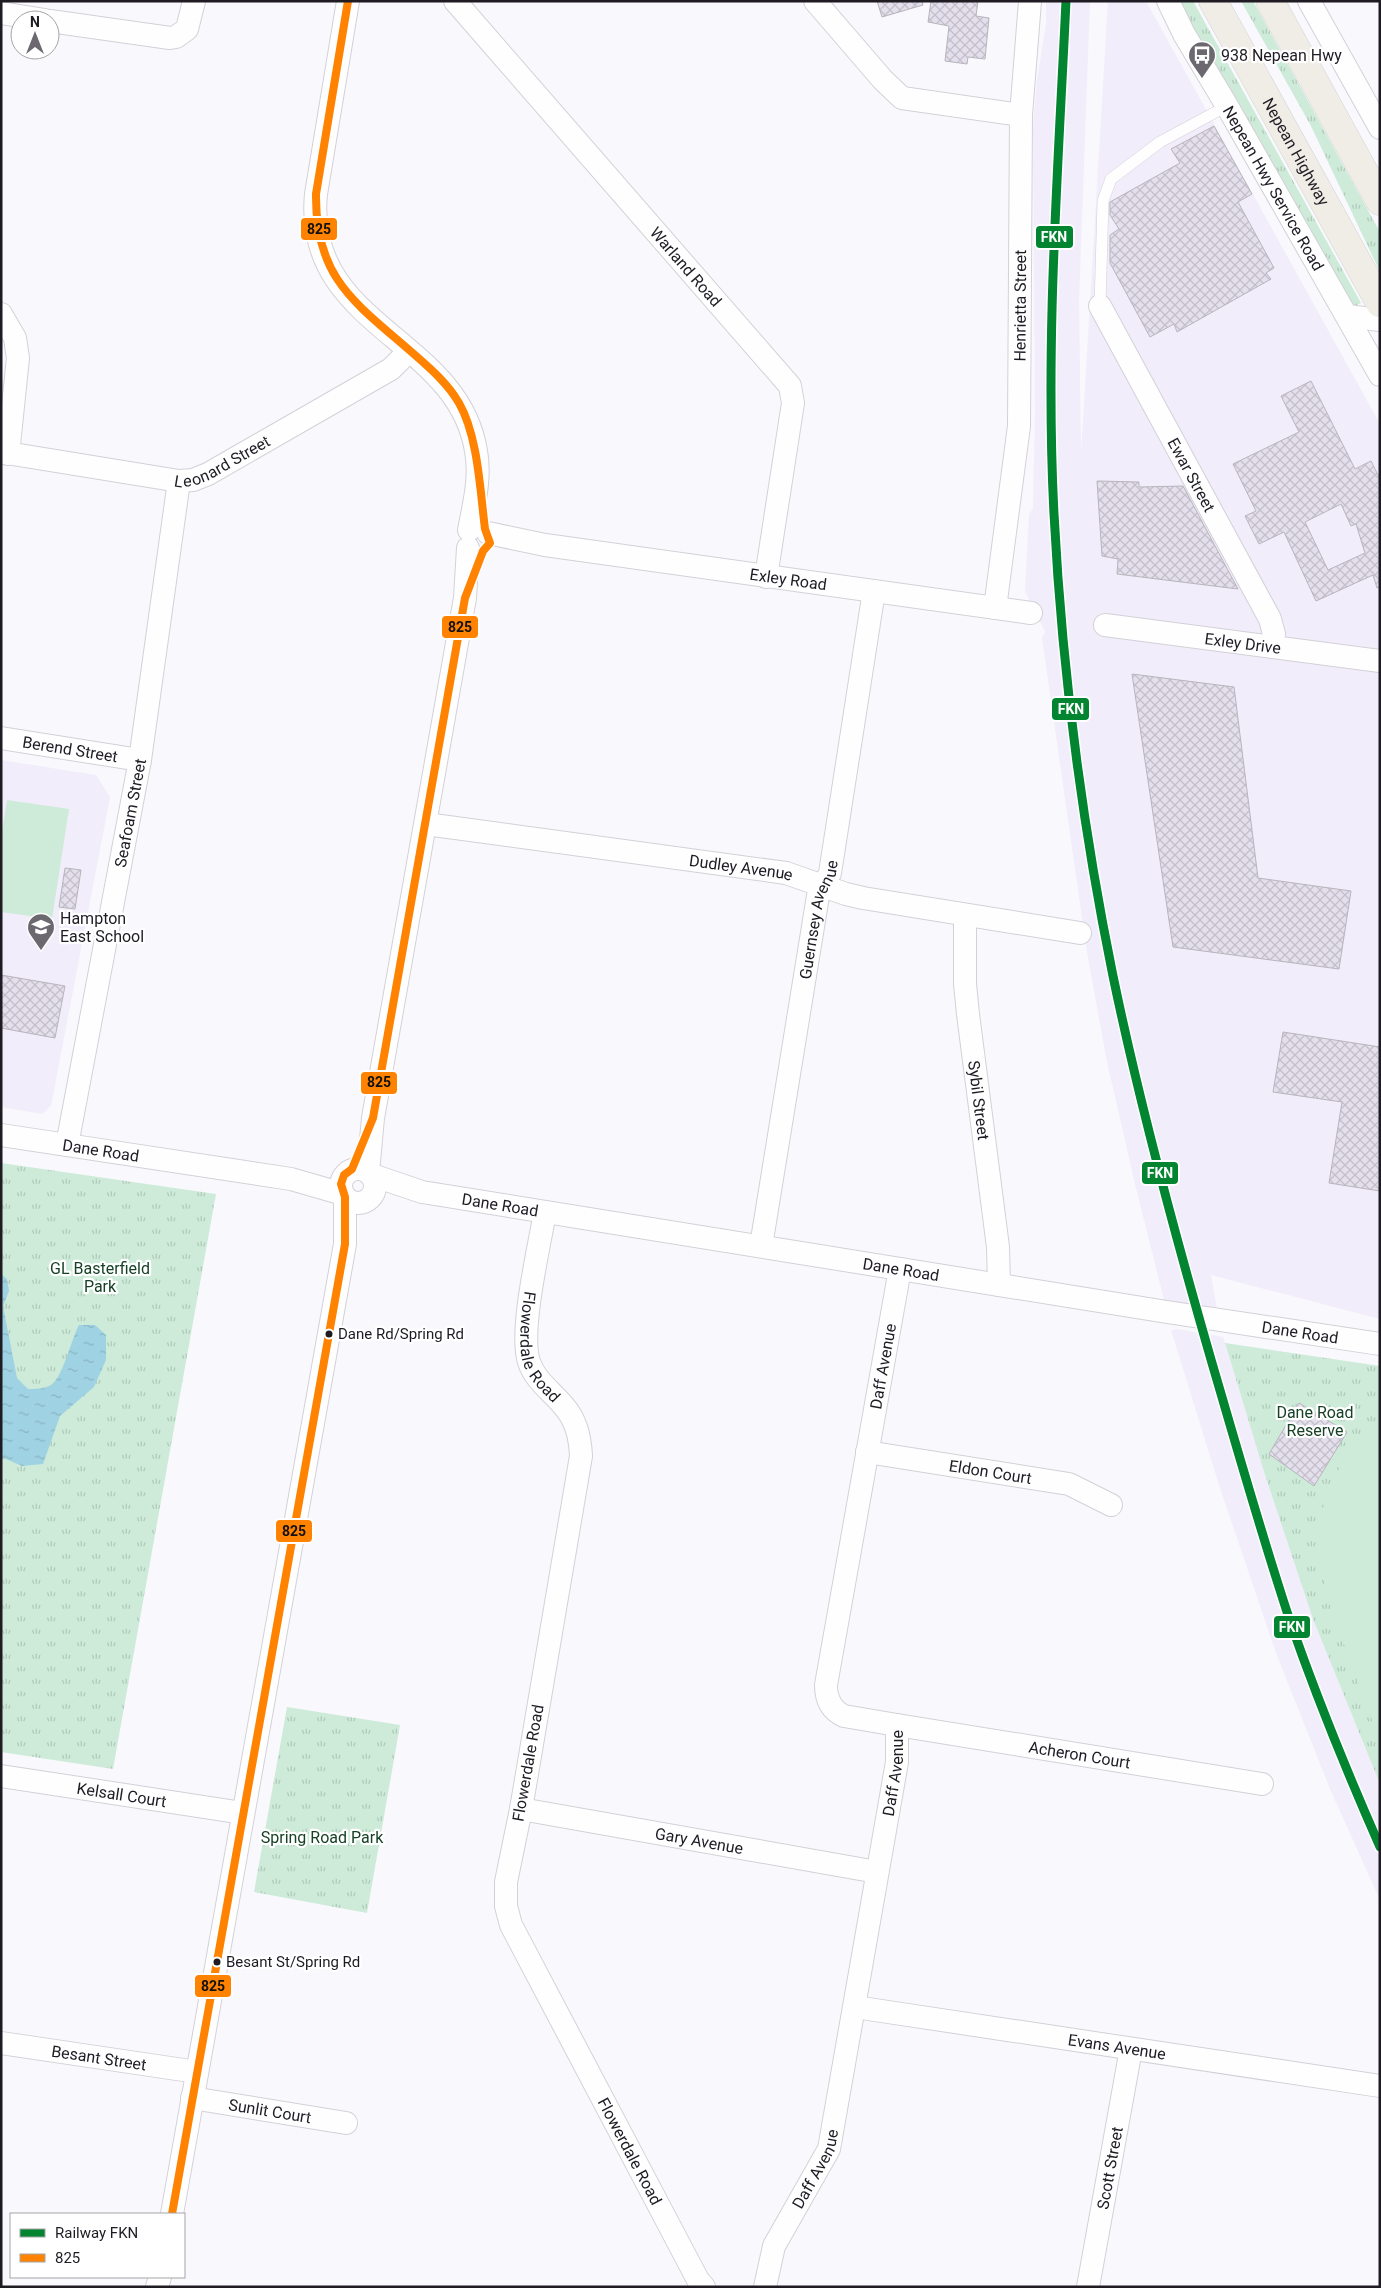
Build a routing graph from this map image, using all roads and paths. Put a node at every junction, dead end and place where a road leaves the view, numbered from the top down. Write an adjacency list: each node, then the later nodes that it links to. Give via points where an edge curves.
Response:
1 (194, 1): 10 (street, via 190,24 176,37 163,38)
2 (348, 1): 20 (street, via 316,194 316,224 322,250 346,294 367,317)
3 (455, 1): 25 (street, Warland Road, via 790,386 793,402)
4 (815, 1): 12 (street, via 902,98)
5 (1030, 1): 12 (street, Henrietta Street)
6 (1168, 1): 11 (street, Nepean Hwy Service Road)
7 (1213, 1): 15 (highway, Nepean Highway)
8 (1270, 1): 14 (highway)
9 (1309, 1): 13 (street)
10 (60, 23)
11 (1227, 106): 16 (lane, via 1160,142 1111,179 1103,201); 18 (street, Nepean Hwy Service Road)
12 (1021, 115): 27 (street, Henrietta Street, via 1019,426)
13 (1380, 128)
14 (1380, 201)
15 (1380, 303)
16 (1100, 306): 30 (street, Ewar Street, via 1270,619 1274,634)
17 (1, 314): 22 (street, Leonard Street, via 15,338 18,358)
18 (1348, 316): 19 (street); 21 (street, Nepean Hwy Service Road)
19 (1380, 320)
20 (409, 351): 23 (street, Leonard Street, via 391,370 217,469 193,480); 24 (street, via 439,377 464,413 476,451)
21 (1380, 375)
22 (5, 453): 23 (street, Leonard Street)
23 (179, 481): 33 (street, Seafoam Street)
24 (480, 540): 25 (street, Exley Road); 34 (street, via 465,598)
25 (766, 577): 26 (street, Exley Road)
26 (874, 591): 27 (street, Exley Road); 35 (street, Guernsey Avenue, via 830,874)
27 (995, 608): 28 (street, Exley Road)
28 (1031, 612)
29 (1105, 625): 30 (street, Exley Drive)
30 (1272, 646): 31 (street, Exley Drive)
31 (1380, 660)
32 (1, 738): 33 (street, Berend Street)
33 (140, 760): 39 (street, Seafoam Street)
34 (426, 824): 35 (street, Dudley Avenue, via 786,873); 40 (street)
35 (824, 885): 36 (street, Dudley Avenue, via 863,898); 42 (street, Guernsey Avenue, via 818,896)
36 (965, 916): 37 (street, Dudley Avenue); 44 (street, Sybil Street, via 965,984 998,1247)
37 (1080, 933)
38 (1, 1135): 39 (street, Dane Road)
39 (67, 1144): 40 (street, Dane Road, via 291,1179 328,1178)
40 (358, 1185): 41 (street, Dane Road); 52 (street)
41 (545, 1212): 42 (street, Dane Road); 51 (street, Flowerdale Road, via 528,1317 527,1354 534,1374 571,1416 580,1437 580,1456)
42 (761, 1246): 43 (street, Dane Road)
43 (900, 1269): 44 (street, Dane Road); 46 (street, Daff Avenue)
44 (999, 1285): 45 (street, Dane Road)
45 (1380, 1344)
46 (866, 1452): 47 (street, Eldon Court, via 1070,1484); 48 (street, Daff Avenue, via 826,1696 837,1713 844,1716)
47 (1111, 1505)
48 (897, 1725): 50 (street, Acheron Court); 53 (street, Daff Avenue, via 897,1762)
49 (1, 1776): 52 (street, Kelsall Court)
50 (1262, 1784)
51 (521, 1809): 53 (street, Gary Avenue); 62 (street, Flowerdale Road, via 506,1882 506,1906 511,1925)
52 (243, 1812): 57 (street)
53 (877, 1872): 54 (street, Daff Avenue)
54 (855, 2007): 56 (street, Evans Avenue); 63 (street, Daff Avenue, via 829,2149 774,2246)
55 (1, 2043): 57 (street, Besant Street)
56 (1131, 2049): 58 (street, Evans Avenue); 64 (street, Scott Street)
57 (197, 2072): 59 (street)
58 (1380, 2086)
59 (192, 2098): 60 (street, Sunlit Court); 61 (street)
60 (346, 2123)
61 (172, 2213)
62 (704, 2287)
63 (765, 2287)
64 (1088, 2287)

